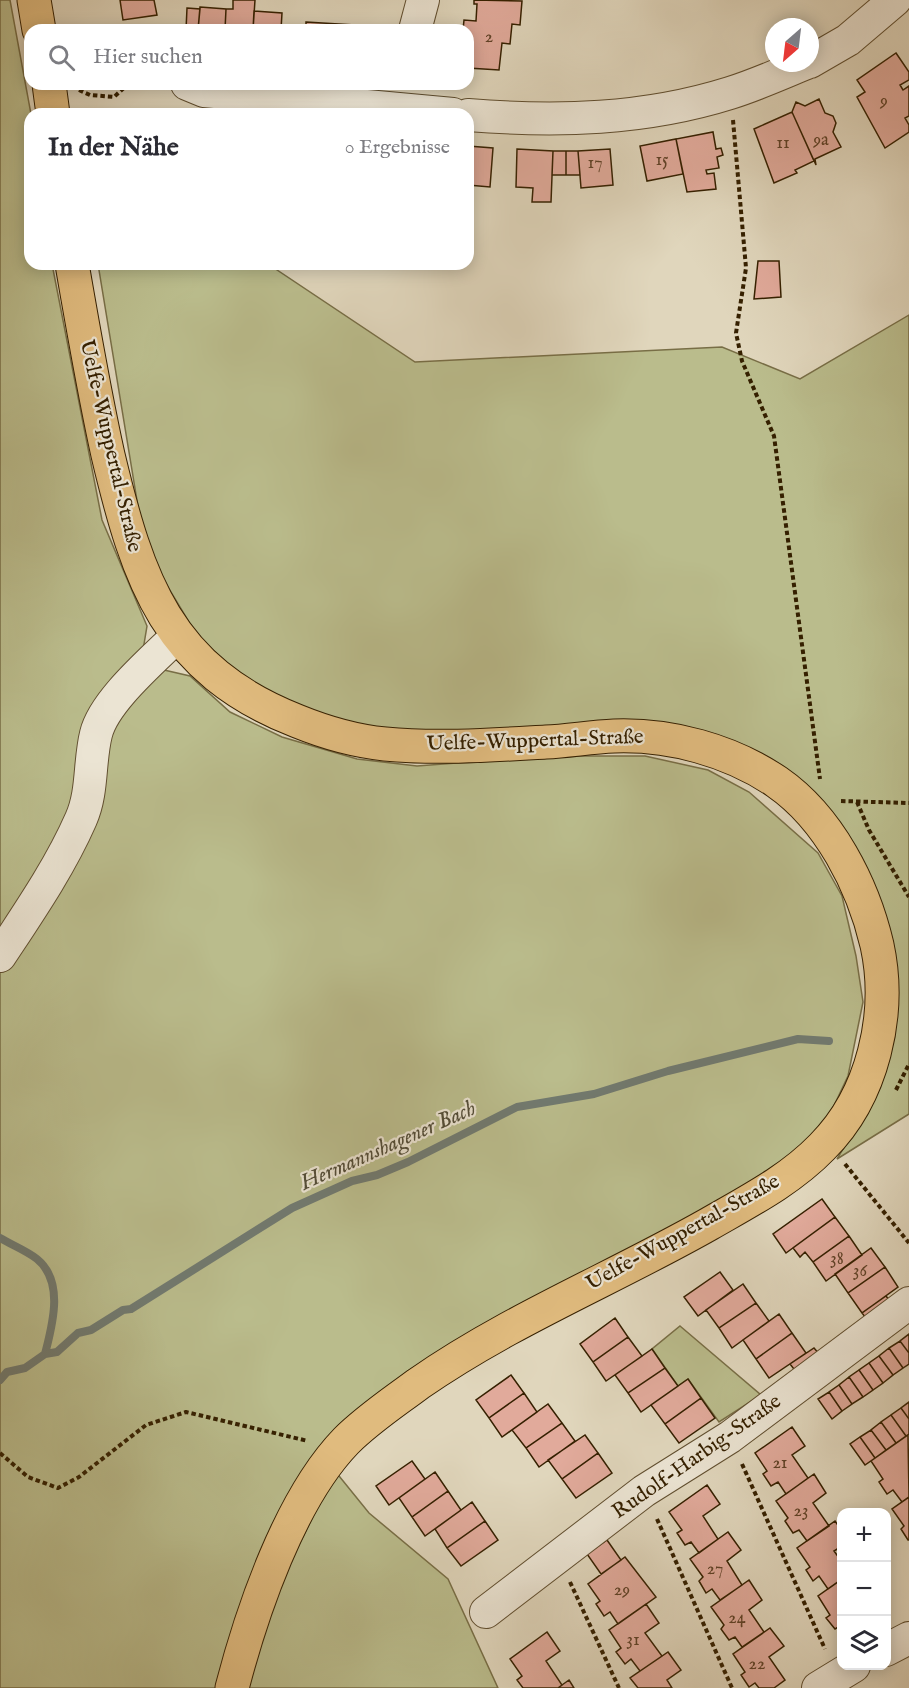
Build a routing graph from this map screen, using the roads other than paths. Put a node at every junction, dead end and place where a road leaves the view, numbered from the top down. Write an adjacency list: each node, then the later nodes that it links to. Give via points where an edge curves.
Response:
1 (34, 0): 4 (main road)
2 (423, 0): 5 (street)
3 (895, 0): 6 (street, via 848,40)
4 (38, 24)
5 (417, 24)
6 (819, 56)
7 (784, 72): 13 (street, via 731,93 674,108 587,120)
8 (50, 90): 11 (main road)
9 (202, 90): 10 (street)
10 (397, 97): 12 (street)
11 (52, 108)
12 (433, 108)
13 (474, 115)
14 (73, 270): 15 (main road, Uelfe-Wuppertal-Straße, via 92,385 125,524 148,587)
15 (177, 636): 16 (street, via 105,713 96,731 89,798 82,817); 21 (main road, Uelfe-Wuppertal-Straße, via 216,677 251,701 305,725 354,738 408,745 648,737 682,742 736,761 775,781 810,811 851,874 881,963 881,1021 869,1068 853,1105 824,1146 778,1184 693,1233 507,1327 383,1409 335,1454 315,1482 271,1568 248,1626)
16 (0, 956)
17 (909, 1303): 18 (street, Rudolf-Harbig-Straße, via 730,1437 645,1491)
18 (486, 1612)
19 (909, 1638): 20 (street)
20 (891, 1647)
21 (232, 1688)

